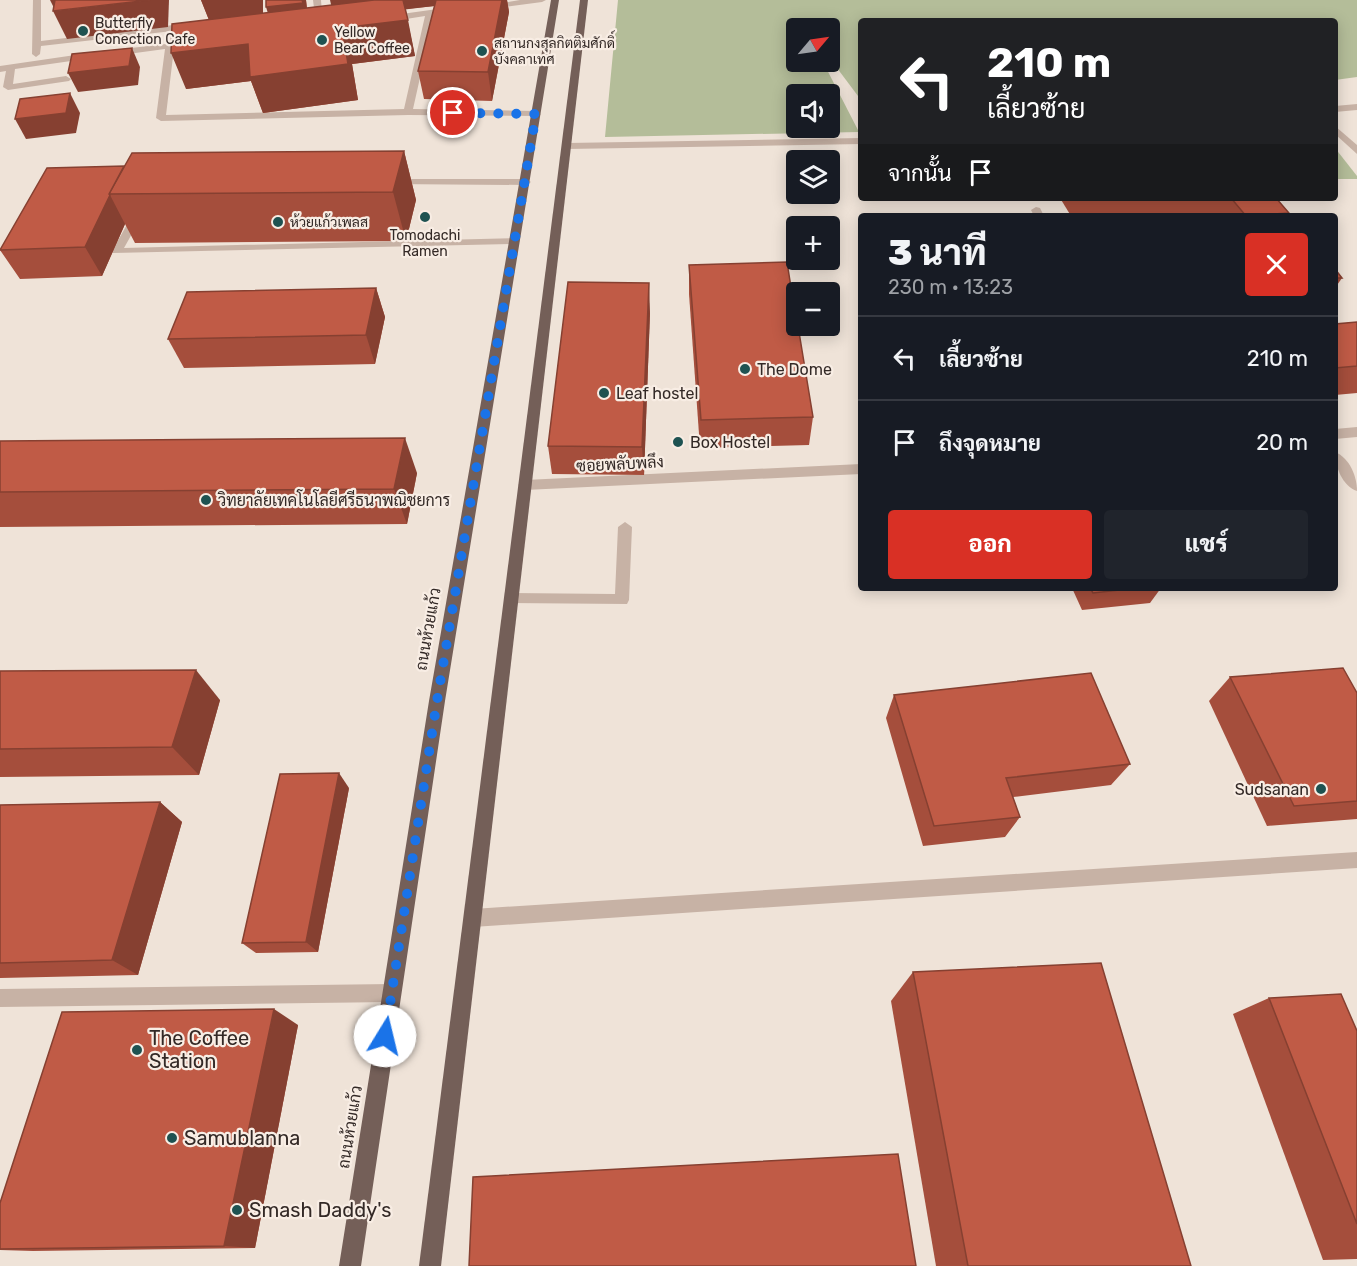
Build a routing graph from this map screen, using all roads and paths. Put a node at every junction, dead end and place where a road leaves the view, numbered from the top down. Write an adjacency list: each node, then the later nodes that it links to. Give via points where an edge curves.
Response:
1 (38, 0): 13 (street)
2 (317, 0): 11 (street, via 325,27)
3 (542, 0): 6 (street)
4 (555, 0): 22 (main road, ถนนห้วยแก้ว)
5 (584, 0): 25 (main road)
6 (475, 8)
7 (464, 9): 8 (street)
8 (430, 13): 9 (street); 21 (street)
9 (378, 20)
10 (200, 24): 13 (street)
11 (310, 29)
12 (204, 42): 14 (street)
13 (36, 44): 15 (street)
14 (170, 46): 15 (street); 21 (street, via 161,118)
15 (36, 63): 16 (street)
16 (11, 67): 17 (street); 18 (street, via 8,87)
17 (0, 69)
18 (66, 79)
19 (1357, 107): 20 (street)
20 (1338, 109)
21 (408, 112): 22 (street)
22 (536, 114): 28 (main road, ถนนห้วยแก้ว)
23 (1338, 132): 26 (street)
24 (858, 141): 25 (street)
25 (567, 146): 35 (main road)
26 (1355, 147)
27 (377, 182): 28 (street)
28 (526, 182): 30 (main road, ถนนห้วยแก้ว)
29 (146, 199): 30 (street, via 117,251)
30 (515, 241): 41 (main road, ถนนห้วยแก้ว)
31 (1357, 432): 32 (street)
32 (1338, 434)
33 (1338, 461): 36 (street)
34 (858, 469): 35 (street, ซอยพลับพลึง)
35 (525, 485): 38 (main road)
36 (1357, 486)
37 (625, 527): 38 (street, via 622,600)
38 (511, 599): 40 (main road)
39 (1357, 860): 40 (street)
40 (473, 918): 44 (main road)
41 (392, 993): 42 (street); 43 (main road, ถนนห้วยแก้ว)
42 (0, 998)
43 (350, 1266)
44 (430, 1266)

